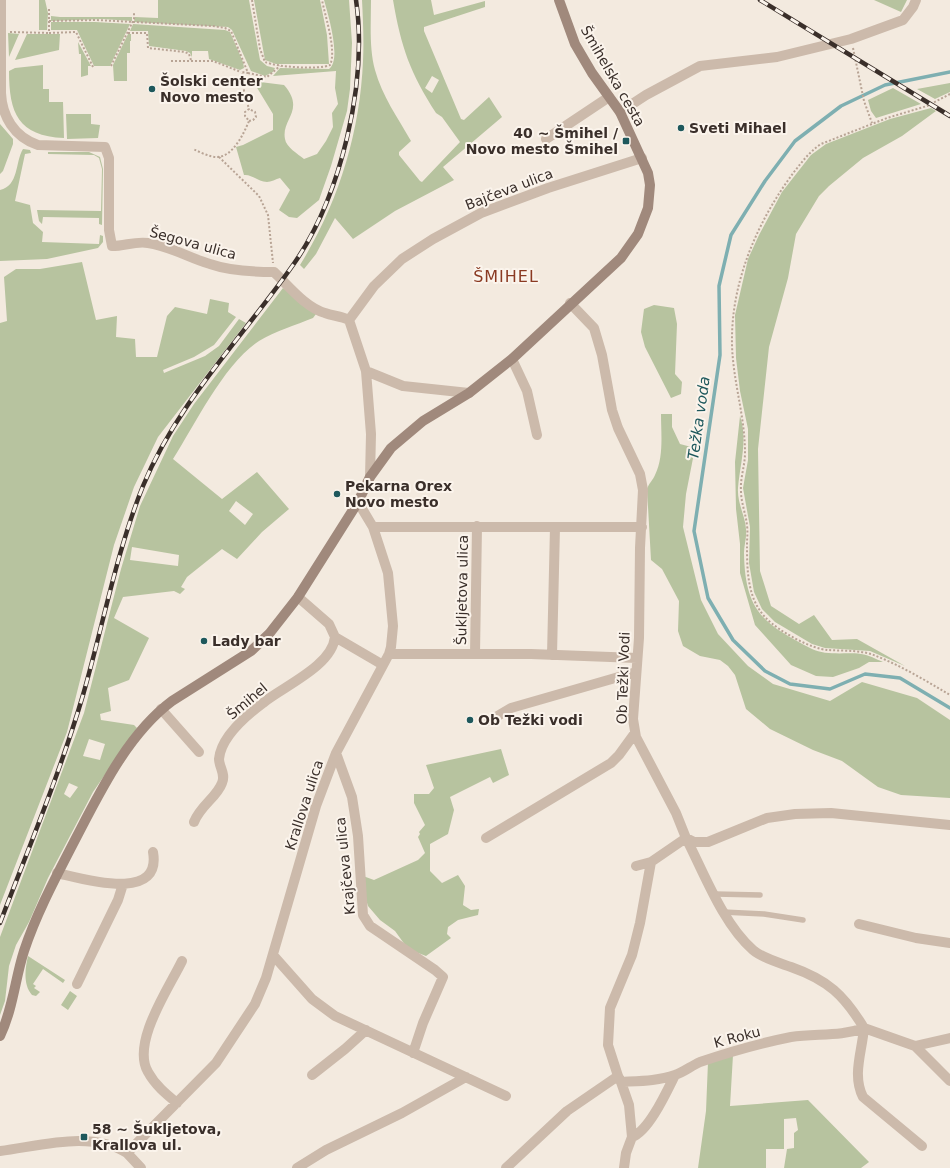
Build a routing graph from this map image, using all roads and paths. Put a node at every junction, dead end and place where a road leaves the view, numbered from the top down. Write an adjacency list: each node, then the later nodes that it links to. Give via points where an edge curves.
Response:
1 (1, 0): 23 (street, Šegova ulica)
2 (252, 0): 17 (path, via 263,60)
3 (322, 0): 17 (path, via 331,42 333,60 330,65)
4 (559, 0): 22 (street, Šmihelska cesta, via 576,44)
5 (916, 0): 13 (street, via 903,20)
6 (49, 9): 8 (path)
7 (134, 12): 9 (path)
8 (49, 21): 9 (path); 11 (path)
9 (132, 22): 12 (path); 20 (path, via 225,28 231,31)
10 (7, 32): 11 (path)
11 (49, 33): 18 (path, via 76,32)
12 (128, 33): 14 (path, via 147,33 148,48 185,52); 16 (path)
13 (851, 39): 25 (street, via 777,57 700,66); 27 (path, via 864,101)
14 (191, 60): 15 (path); 19 (path, via 212,61)
15 (171, 61)
16 (111, 66)
17 (280, 66): 20 (path, via 267,77)
18 (93, 67)
19 (242, 72): 20 (path); 24 (path)
20 (248, 73)
21 (950, 94): 27 (path, via 927,106)
22 (610, 97): 25 (street, Šmihelska cesta); 28 (street)
23 (1, 108): 32 (street, Šegova ulica, via 12,127 29,142 47,146 106,148 109,158 109,230 112,246 133,242 148,243 210,265 232,270)
24 (249, 109): 26 (path, via 245,114); 26 (path, via 253,110 256,117)
25 (620, 112): 31 (street, Šmihelska cesta)
26 (249, 120): 30 (path, via 236,145 226,155)
27 (872, 124): 53 (path, via 811,150 782,188 746,260 736,298 732,336 735,378 745,430 745,458 740,490 748,527 747,570 751,592 758,607 766,618 781,630 815,648 869,654)
28 (546, 138)
29 (193, 149): 30 (path)
30 (218, 157): 32 (path, via 259,196 268,215)
31 (642, 158): 33 (street, Šmihelska cesta, via 648,173 650,196 638,234 621,258); 34 (street, Bajčeva ulica, via 481,213 402,259)
32 (274, 272): 34 (street, via 310,305 325,313)
33 (570, 303): 35 (street, Šmihelska cesta); 44 (street, Ob Težki Vodi, via 594,328 599,342 612,410 640,474 643,490)
34 (345, 318): 36 (street)
35 (512, 359): 37 (street, Šmihelska cesta); 38 (street, via 527,391)
36 (366, 371): 37 (street, via 403,386); 39 (street, via 371,434)
37 (469, 394): 39 (street, Šmihelska cesta, via 424,421 399,440)
38 (537, 435)
39 (370, 477): 40 (street, Šmihelska cesta)
40 (358, 502): 41 (street, Krallova ulica); 45 (street, Šmihelska cesta)
41 (373, 526): 42 (street, Šukljetova ulica); 47 (street, Krallova ulica, via 386,565 392,597 393,626)
42 (477, 526): 43 (street, Šukljetova ulica); 48 (street, Šukljetova ulica)
43 (555, 527): 44 (street, Šukljetova ulica); 49 (street)
44 (642, 527): 50 (street, Ob Težki Vodi)
45 (298, 597): 46 (street, via 328,624); 54 (street, Šmihelska cesta, via 269,634 251,651)
46 (335, 637): 51 (street); 59 (street, Šmihel, via 334,645 319,664 263,702 239,723 227,738 219,760 224,776 222,782 198,811)
47 (389, 654): 48 (street, Šukljetova ulica); 51 (street, Krallova ulica)
48 (475, 654): 49 (street, Šukljetova ulica)
49 (552, 655): 50 (street, Šukljetova ulica)
50 (637, 658): 52 (street, Ob Težki Vodi)
51 (383, 665): 58 (street, Krallova ulica)
52 (636, 672): 55 (street, via 511,708); 56 (street, Ob Težki Vodi, via 633,719)
53 (950, 695)
54 (161, 709): 57 (street); 66 (street, Šmihelska cesta, via 145,726 115,768)
55 (489, 721)
56 (635, 732): 61 (street, Ob Težki Vodi, via 611,763); 62 (street, Ob Težki Vodi)
57 (199, 752)
58 (336, 754): 74 (street, Krallova ulica, via 316,806); 82 (street, Krajčeva ulica, via 352,797 358,836 363,915 370,926 443,978)
59 (194, 822)
60 (950, 825): 62 (street, via 831,813 795,814 767,818 708,842 694,842)
61 (486, 838)
62 (686, 838): 64 (street); 68 (street, Ob Težki Vodi)
63 (154, 852): 67 (street, via 148,878 136,883)
64 (651, 862): 65 (street); 86 (street, via 632,955 610,1008 608,1045)
65 (636, 866)
66 (57, 873): 67 (street); 79 (street, Šmihelska cesta, via 24,951)
67 (123, 884): 76 (street)
68 (715, 894): 69 (lane); 70 (street, Ob Težki Vodi)
69 (760, 895)
70 (723, 912): 71 (lane, via 764,914); 77 (street, Ob Težki Vodi, via 742,940 754,951 812,975 831,986)
71 (803, 920)
72 (859, 924): 73 (street, via 916,938)
73 (950, 943)
74 (273, 955): 78 (street, via 312,999 335,1016); 89 (street, Krallova ulica, via 255,1004 239,1030 216,1063)
75 (182, 961): 89 (street, via 152,1021 144,1042 143,1058 147,1071 159,1088)
76 (77, 984)
77 (864, 1028): 81 (street); 84 (street, K Roku, via 836,1035 792,1037 734,1051 698,1063); 91 (street, via 857,1076 863,1097)
78 (366, 1030): 82 (street); 83 (street)
79 (0, 1036)
80 (950, 1038): 81 (street)
81 (915, 1046): 87 (street)
82 (413, 1053): 85 (street)
83 (312, 1075)
84 (675, 1075): 86 (street, K Roku, via 648,1080); 90 (street, via 645,1126 638,1135)
85 (466, 1077): 88 (street); 95 (street, via 326,1150)
86 (619, 1079): 90 (street, via 629,1104); 96 (street, K Roku, via 568,1110)
87 (950, 1081)
88 (506, 1096)
89 (177, 1103): 93 (street, Krallova ulica)
90 (632, 1137): 97 (street)
91 (922, 1146)
92 (0, 1151): 93 (street, via 87,1141 106,1144)
93 (127, 1153): 94 (street)
94 (141, 1168)
95 (297, 1168)
96 (506, 1168)
97 (624, 1168)

